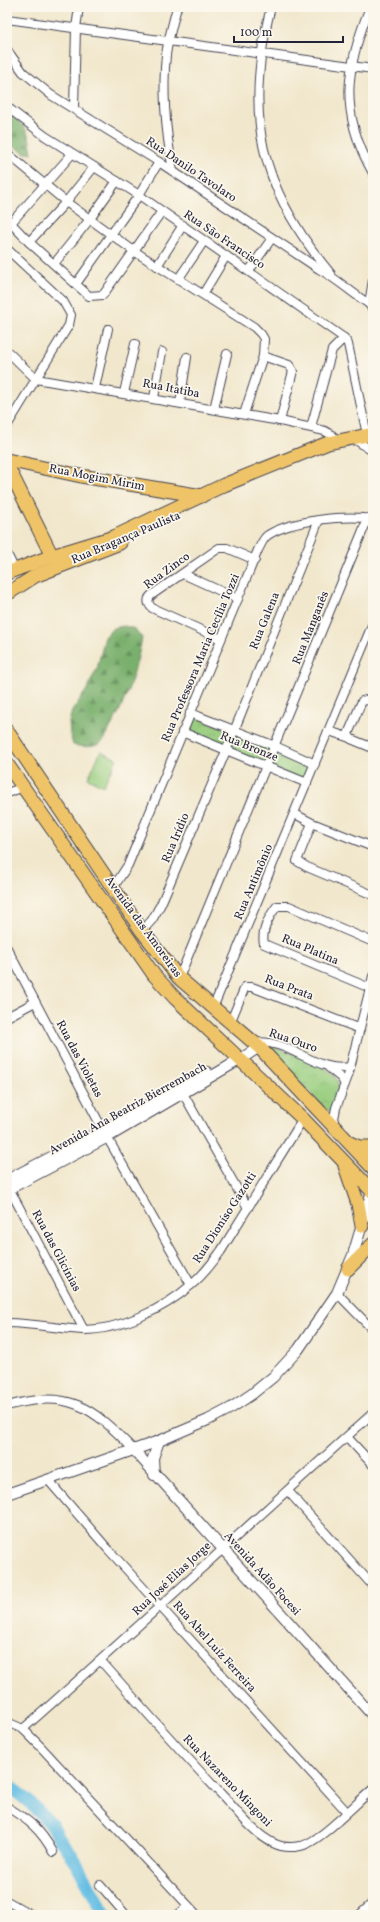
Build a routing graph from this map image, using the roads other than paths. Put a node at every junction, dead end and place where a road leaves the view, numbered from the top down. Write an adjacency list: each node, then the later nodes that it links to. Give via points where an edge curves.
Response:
1 (79, 7): 6 (street)
2 (177, 7): 7 (street)
3 (271, 7): 9 (street)
4 (370, 7): 10 (street)
5 (7, 19): 6 (street)
6 (76, 28): 7 (street); 13 (street)
7 (169, 41): 9 (street); 18 (street, via 166,55 166,131)
8 (7, 50): 13 (street, Rua Danilo Tavolaro, via 23,72 51,95)
9 (260, 52): 10 (street); 39 (street, via 259,123 274,185 298,231)
10 (350, 66): 11 (street); 19 (street, via 350,108 355,132)
11 (373, 69)
12 (7, 107): 15 (street, Rua São Francisco)
13 (74, 108): 16 (street, Rua Danilo Tavolaro)
14 (7, 153): 21 (street)
15 (72, 154): 17 (street, Rua São Francisco); 21 (street)
16 (159, 162): 18 (street, Rua Danilo Tavolaro); 22 (street)
17 (94, 167): 20 (street, Rua São Francisco); 23 (street)
18 (173, 171): 29 (street, Rua Danilo Tavolaro)
19 (373, 173)
20 (117, 181): 22 (street, Rua São Francisco); 25 (street)
21 (46, 185): 23 (street); 26 (street)
22 (139, 195): 24 (street, Rua São Francisco); 28 (street)
23 (66, 202): 25 (street); 31 (street)
24 (162, 211): 27 (street, Rua São Francisco); 33 (street)
25 (90, 219): 28 (street); 35 (street)
26 (9, 221): 31 (street)
27 (183, 225): 30 (street, Rua São Francisco); 36 (street)
28 (111, 234): 33 (street); 41 (street)
29 (272, 238): 37 (street); 39 (street, Rua Danilo Tavolaro)
30 (204, 241): 34 (street, Rua São Francisco); 38 (street)
31 (29, 242): 35 (street)
32 (7, 249): 52 (street, via 70,310 68,326)
33 (134, 251): 36 (street); 41 (street, via 103,295 89,296)
34 (226, 256): 37 (street, Rua São Francisco); 42 (street)
35 (54, 264): 41 (street)
36 (157, 266): 38 (street)
37 (249, 271): 45 (street, Rua São Francisco)
38 (179, 278): 42 (street)
39 (335, 278): 43 (street, Rua Danilo Tavolaro)
40 (373, 280): 43 (street)
41 (76, 284)
42 (203, 294): 50 (street, via 259,331 264,339)
43 (371, 307)
44 (108, 329): 53 (street)
45 (344, 338): 61 (street, via 332,350); 62 (street, via 348,344)
46 (135, 344): 54 (street)
47 (7, 351): 52 (street)
48 (162, 352): 55 (street)
49 (227, 354): 57 (street)
50 (263, 356): 58 (street); 59 (street, via 289,365 293,371)
51 (187, 357): 56 (street)
52 (36, 379): 53 (street, Rua Itatiba); 60 (street)
53 (95, 388): 54 (street, Rua Itatiba)
54 (124, 393): 55 (street, Rua Itatiba)
55 (154, 398): 56 (street, Rua Itatiba)
56 (180, 403): 57 (street, Rua Itatiba)
57 (214, 409): 58 (street, Rua Itatiba)
58 (244, 414): 59 (street, Rua Itatiba)
59 (280, 421): 61 (street, Rua Itatiba)
60 (7, 426)
61 (311, 427): 63 (street, Rua Itatiba)
62 (370, 435): 64 (main road, Rua Bragança Paulista)
63 (330, 438): 64 (main road, Rua Bragança Paulista); 68 (main road, Rua Bragança Paulista)
64 (353, 438): 65 (street)
65 (373, 450)
66 (7, 460): 69 (main road, Rua Mogim Mirim, via 80,476)
67 (7, 465): 76 (main road)
68 (242, 478): 70 (main road, Rua Bragança Paulista); 74 (main road, Rua Bragança Paulista)
69 (164, 490): 70 (main road, Rua Mogim Mirim); 71 (main road, via 170,500)
70 (202, 496): 71 (main road, Rua Bragança Paulista)
71 (170, 512): 74 (main road); 76 (main road, Rua Bragança Paulista, via 114,537)
72 (371, 519): 73 (street, Rua Professora Maria Cecília Tozzi); 91 (street, Rua Manganês)
73 (319, 520): 77 (street, Rua Professora Maria Cecília Tozzi, via 267,535); 86 (street, Rua Galena)
74 (162, 524): 80 (main road, Rua Bragança Paulista, via 35,576)
75 (7, 554): 78 (street)
76 (52, 556): 78 (main road, Rua Bragança Paulista)
77 (255, 560): 79 (street, Rua Zinco, via 222,547); 81 (street, Rua Professora Maria Cecília Tozzi)
78 (11, 571)
79 (183, 574): 81 (street); 83 (street, Rua Zinco, via 150,596 150,606)
80 (7, 594)
81 (238, 599): 83 (street, Rua Professora Maria Cecília Tozzi)
82 (373, 623): 88 (street)
83 (221, 639): 85 (street, Rua Professora Maria Cecília Tozzi)
84 (373, 702): 90 (street, via 362,701 349,730)
85 (190, 714): 86 (street); 89 (street, Rua Professora Maria Cecília Tozzi)
86 (234, 730): 91 (street); 93 (street, Rua Galena)
87 (7, 731): 103 (main road, Avenida das Amoreiras)
88 (329, 731): 90 (street); 95 (street)
89 (182, 732): 93 (street, Rua Bronze); 103 (street, Rua Professora Maria Cecília Tozzi, via 128,865)
90 (350, 738): 92 (street)
91 (275, 746): 95 (street); 96 (street, Rua Manganês)
92 (373, 748)
93 (226, 751): 96 (street, Rua Bronze); 105 (street, Rua Irídio, via 161,904 152,920)
94 (7, 764): 98 (main road, Avenida das Amoreiras)
95 (315, 764): 97 (street, Rua Antimônio)
96 (267, 768): 97 (street, Rua Bronze); 109 (street)
97 (308, 783): 100 (street, Rua Antimônio)
98 (24, 787): 99 (street); 117 (main road, Avenida das Amoreiras, via 154,975 175,998)
99 (7, 793)
100 (295, 814): 101 (street); 112 (street, Rua Antimônio)
101 (312, 823): 102 (street); 104 (street, via 297,862)
102 (373, 847)
103 (114, 888): 105 (main road, Avenida das Amoreiras)
104 (373, 895)
105 (142, 930): 109 (main road, Avenida das Amoreiras)
106 (373, 942): 110 (street, Rua Platina, via 289,906 277,906 263,934 264,944)
107 (7, 948): 111 (street, Rua das Violetas)
108 (373, 976): 110 (street)
109 (179, 978): 112 (main road, Avenida das Amoreiras)
110 (370, 988): 115 (street)
111 (35, 1002): 113 (street); 124 (street, Rua das Violetas)
112 (213, 1008): 114 (main road, Avenida das Amoreiras)
113 (7, 1017)
114 (230, 1023): 115 (street, Rua Prata, via 242,992 248,987); 116 (main road, Avenida das Amoreiras)
115 (360, 1029): 119 (street)
116 (257, 1045): 117 (street, Avenida Ana Beatriz Bierrembach); 118 (street, Rua Ouro, via 266,1042); 123 (main road, Avenida das Amoreiras)
117 (240, 1057): 121 (street, Avenida Ana Beatriz Bierrembach); 122 (main road, Avenida das Amoreiras)
118 (323, 1064): 119 (street, Rua Ouro, via 336,1068); 120 (street, Rua Ouro, via 335,1072)
119 (350, 1067): 120 (street)
120 (345, 1084): 123 (street)
121 (182, 1090): 124 (street, Avenida Ana Beatriz Bierrembach); 132 (street)
122 (303, 1118): 127 (main road, Avenida das Amoreiras); 132 (street, Rua Dioníso Gazotti)
123 (333, 1124): 125 (main road, Avenida das Amoreiras)
124 (106, 1134): 130 (street, Avenida Ana Beatriz Bierrembach); 137 (street, Rua das Violetas)
125 (351, 1143): 126 (main road, via 359,1147); 128 (main road, Avenida das Amoreiras)
126 (373, 1147)
127 (343, 1161): 131 (main road, Avenida das Amoreiras); 133 (main road, via 358,1204)
128 (373, 1168)
129 (373, 1174): 131 (main road)
130 (8, 1186): 140 (street, Rua das Glicínias)
131 (373, 1191): 133 (street)
132 (248, 1208): 137 (street, Rua Dioníso Gazotti, via 215,1259)
133 (362, 1226): 136 (street)
134 (373, 1236): 136 (street)
135 (373, 1244): 136 (main road)
136 (348, 1269): 138 (street)
137 (191, 1286): 140 (street, Rua Dioníso Gazotti, via 133,1320)
138 (337, 1292): 141 (street); 145 (street, via 298,1350 273,1377 231,1408)
139 (7, 1323): 140 (street, Rua Dioníso Gazotti)
140 (84, 1330)
141 (373, 1330)
142 (7, 1406): 146 (street, via 44,1398 84,1407 111,1426)
143 (373, 1413): 144 (street, Rua José Elias Jorge)
144 (347, 1436): 147 (street); 150 (street, Rua José Elias Jorge)
145 (159, 1441): 146 (street); 148 (street, via 153,1458)
146 (133, 1450): 148 (street, Avenida Adão Focesi); 149 (street)
147 (373, 1465)
148 (154, 1474): 152 (street, Avenida Adão Focesi)
149 (48, 1480): 151 (street); 154 (street, Rua Abel Luíz Ferreira)
150 (288, 1491): 152 (street, Rua José Elias Jorge); 153 (street)
151 (7, 1494)
152 (221, 1549): 154 (street, Rua José Elias Jorge); 156 (street, Avenida Adão Focesi)
153 (373, 1586)
154 (160, 1606): 155 (street, Rua José Elias Jorge); 161 (street, Rua Abel Luíz Ferreira)
155 (101, 1661): 158 (street, Rua José Elias Jorge); 161 (street, Rua Nazareno Mingoni, via 203,1776 256,1830 274,1843 285,1847 301,1846 325,1833)
156 (373, 1716)
157 (7, 1722): 158 (street)
158 (23, 1729): 166 (street)
159 (373, 1789): 161 (street, Rua Nazareno Mingoni)
160 (7, 1807): 162 (street, via 41,1832)
161 (347, 1812)
162 (53, 1852)
163 (100, 1885): 168 (street)
164 (7, 1901): 167 (street)
165 (373, 1904): 171 (street)
166 (188, 1906): 169 (street); 170 (street)
167 (32, 1915)
168 (126, 1915)
169 (178, 1915)
170 (198, 1915)
171 (361, 1915)

